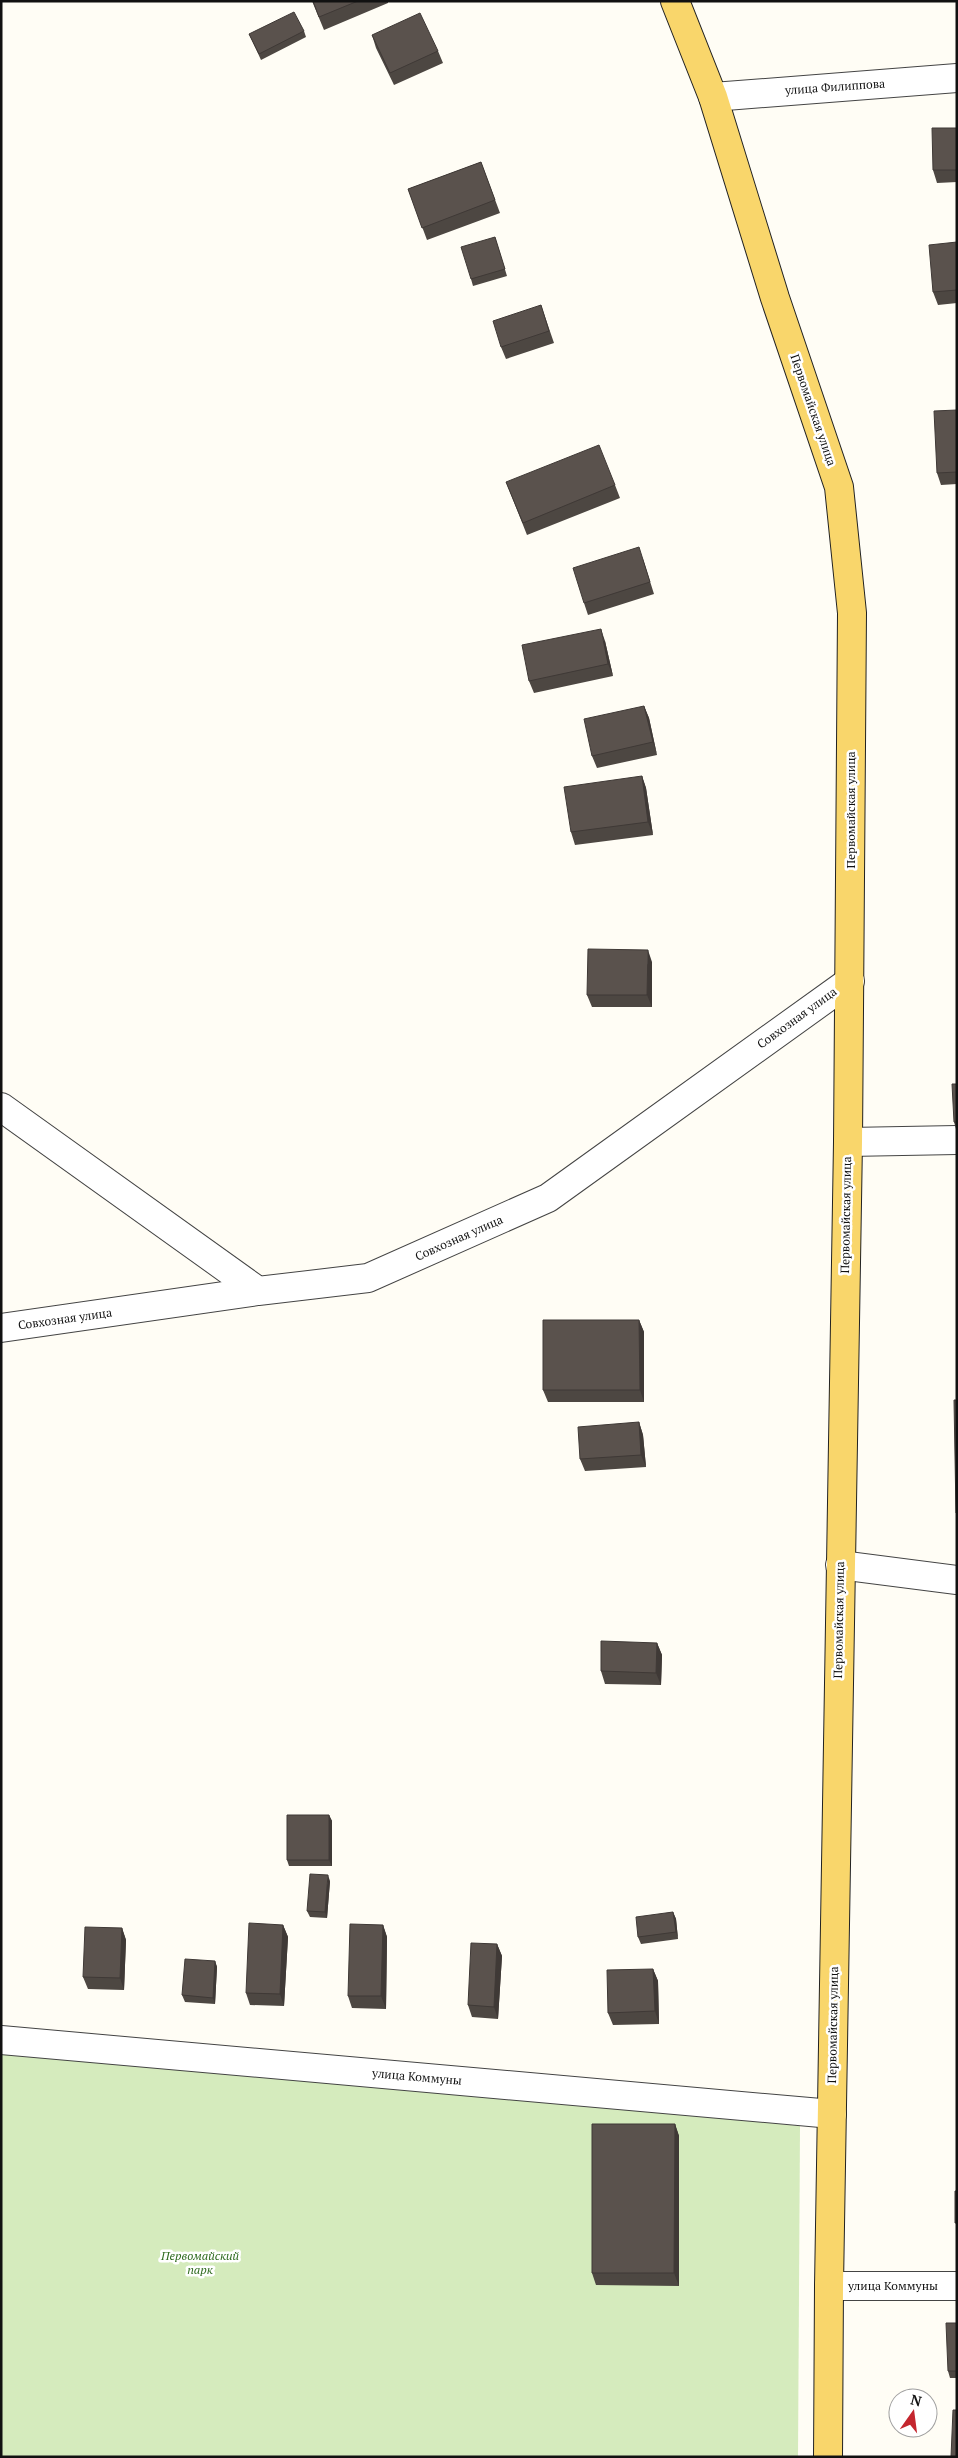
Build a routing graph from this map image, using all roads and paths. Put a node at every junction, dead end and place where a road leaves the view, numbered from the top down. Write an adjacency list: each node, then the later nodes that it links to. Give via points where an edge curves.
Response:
1 (675, 1): 3 (main road, Первомайская улица)
2 (957, 78): 3 (street, улица Филиппова)
3 (713, 96): 4 (main road, Первомайская улица, via 775,298 839,487 852,613)
4 (850, 981): 7 (main road, Первомайская улица); 8 (street, Совхозная улица, via 548,1198 368,1278)
5 (1, 1107): 8 (street)
6 (957, 1140): 7 (street)
7 (848, 1142): 10 (main road, Первомайская улица)
8 (258, 1291): 9 (street, Совхозная улица)
9 (1, 1328)
10 (840, 1566): 11 (street); 13 (main road, Первомайская улица)
11 (957, 1580)
12 (1, 2040): 13 (street, улица Коммуны)
13 (832, 2114): 14 (main road, Первомайская улица)
14 (829, 2286): 15 (street, улица Коммуны); 16 (main road, Первомайская улица)
15 (957, 2286)
16 (828, 2457)

